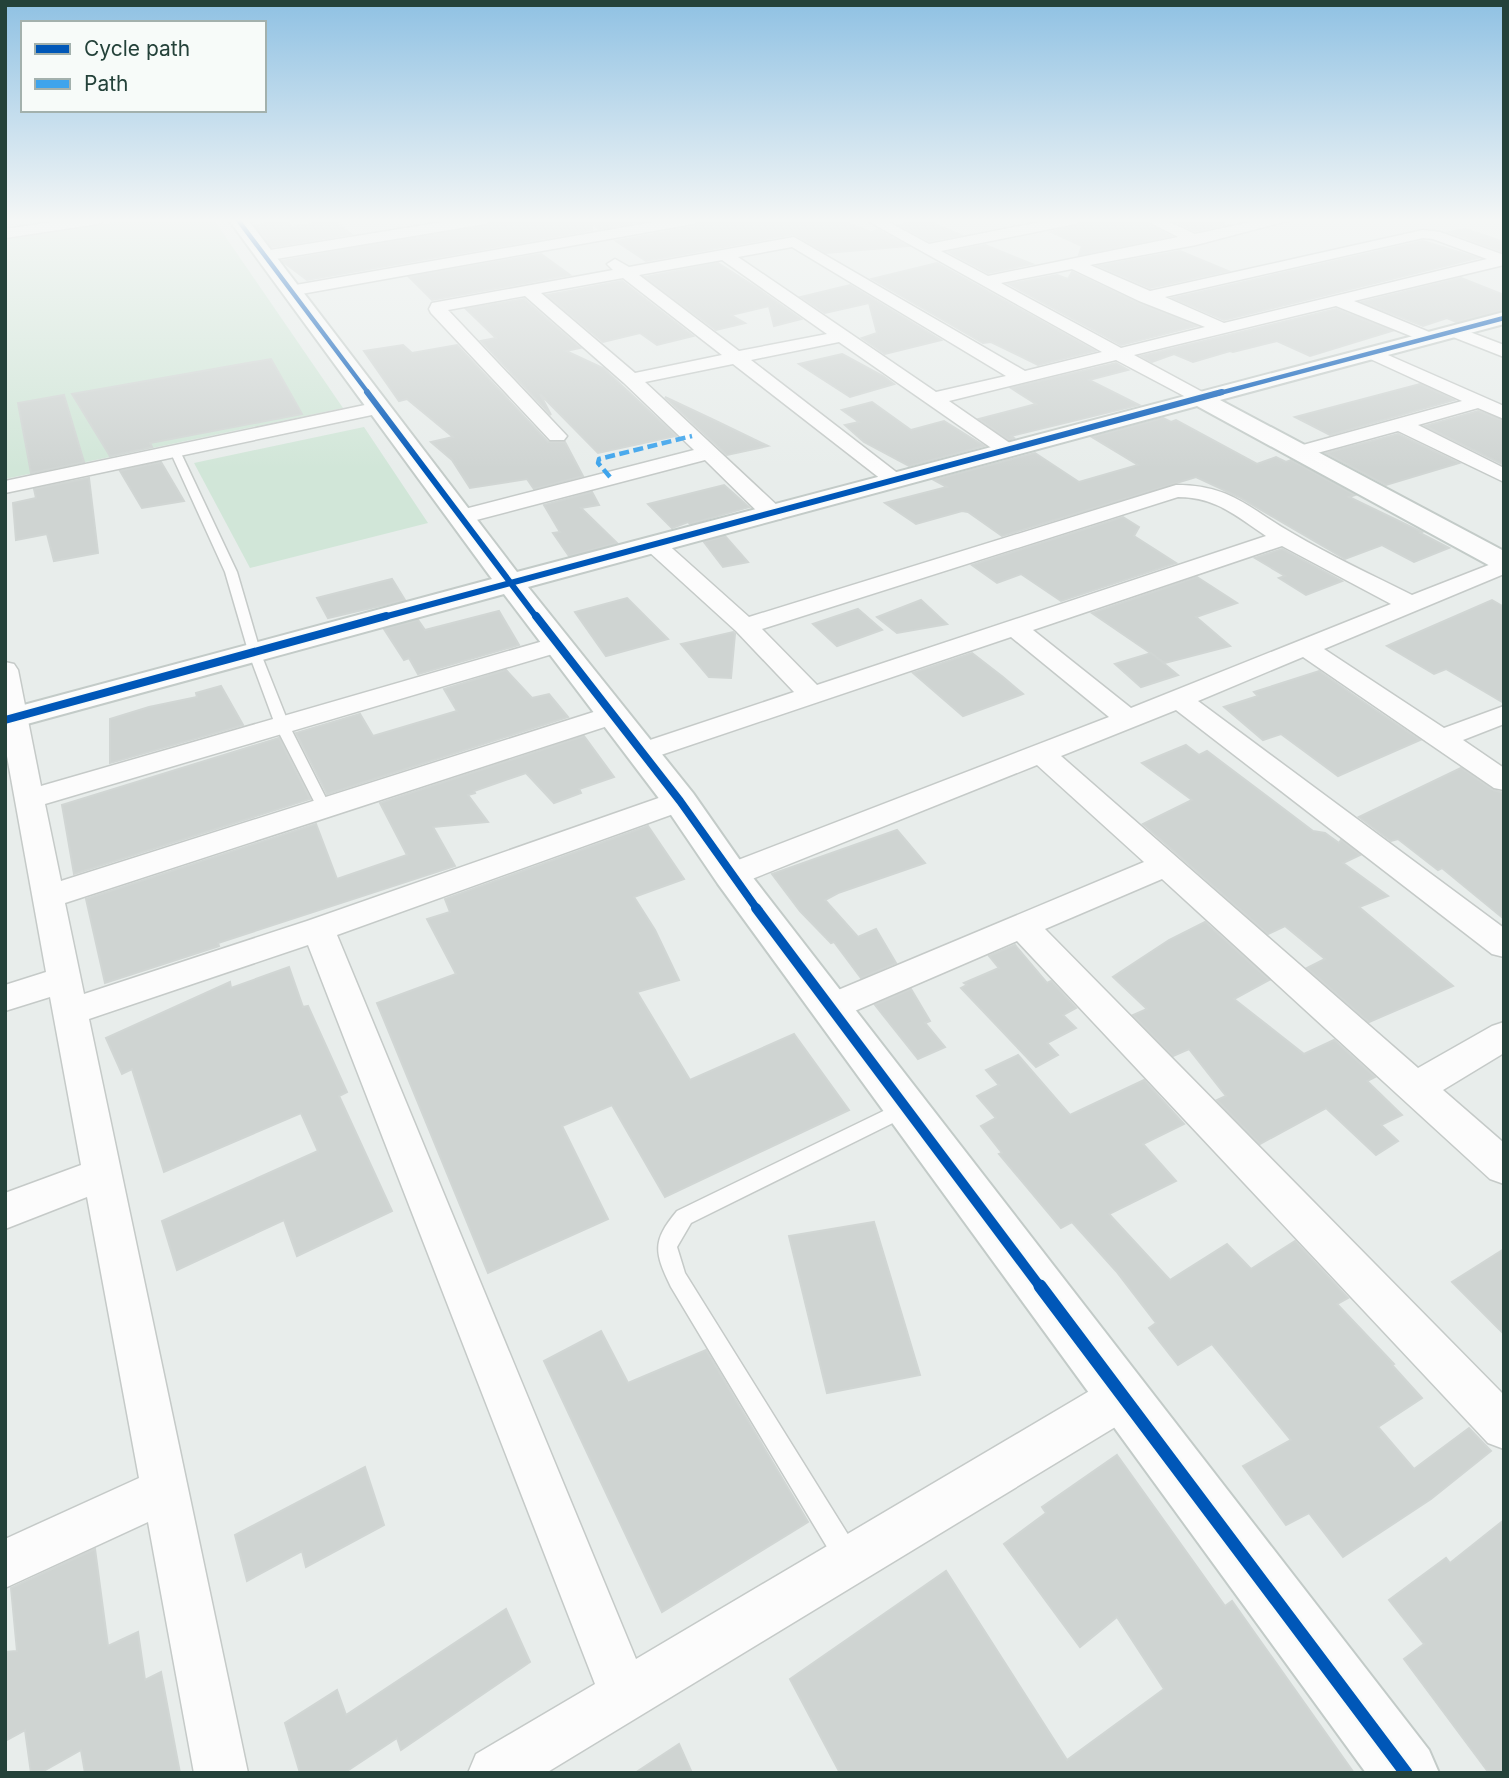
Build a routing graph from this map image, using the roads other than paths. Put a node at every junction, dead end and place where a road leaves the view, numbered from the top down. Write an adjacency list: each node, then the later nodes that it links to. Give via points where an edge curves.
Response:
1 (299, 303): 29 (street)
2 (459, 303): 15 (street, via 437,309)
3 (543, 303): 11 (street)
4 (665, 303): 23 (street)
5 (794, 303): 18 (street)
6 (898, 303): 24 (street)
7 (1027, 303): 21 (street)
8 (1160, 303): 16 (street)
9 (1330, 303): 16 (street)
10 (1344, 303): 19 (street)
11 (547, 306): 12 (street); 25 (street)
12 (519, 311)
13 (478, 318): 15 (street)
14 (1504, 318): 17 (street)
15 (450, 323): 32 (street)
16 (1221, 328): 21 (street)
17 (1454, 331): 19 (street); 20 (street)
18 (842, 336): 23 (street); 26 (street)
19 (1428, 338): 22 (street)
20 (1504, 352)
21 (1115, 353): 24 (street); 27 (street)
22 (1372, 353): 27 (street); 28 (street)
23 (735, 357): 25 (street); 38 (street)
24 (1020, 376): 26 (street)
25 (631, 379): 36 (street)
26 (933, 399): 33 (street)
27 (1201, 399): 33 (street); 35 (street)
28 (1480, 402): 30 (street); 31 (street)
29 (379, 408): 34 (street); 41 (street)
30 (1504, 413)
31 (1400, 424): 35 (street); 37 (street)
32 (557, 436)
33 (1007, 450): 38 (street)
34 (175, 451): 39 (street); 51 (lane, via 231,572)
35 (1299, 452): 44 (street)
36 (708, 453): 40 (street); 41 (street)
37 (1504, 476)
38 (894, 480): 40 (street)
39 (5, 487)
40 (773, 514): 43 (street)
41 (461, 517): 45 (street)
42 (1284, 538): 46 (street); 47 (street, via 1213,494 1176,491); 48 (street)
43 (656, 546): 45 (street); 47 (street)
44 (1504, 564): 46 (street)
45 (512, 584): 49 (street); 51 (street)
46 (1410, 604): 50 (street)
47 (745, 625): 53 (street)
48 (1016, 629): 53 (street); 58 (street)
49 (557, 645): 56 (street); 59 (street)
50 (1305, 647): 54 (street); 60 (street)
51 (255, 654): 57 (street); 59 (lane)
52 (5, 670): 57 (street)
53 (813, 696): 61 (street)
54 (1179, 699): 58 (street); 72 (street)
55 (1504, 714): 60 (street)
56 (613, 715): 61 (street); 66 (street)
57 (9, 719): 64 (street)
58 (1128, 719): 62 (street)
59 (283, 727): 64 (street); 66 (lane)
60 (1442, 740): 63 (street)
61 (642, 752): 65 (street)
62 (1041, 753): 67 (street); 68 (street)
63 (1504, 781)
64 (29, 799): 69 (street)
65 (680, 801): 68 (street); 71 (street)
66 (324, 808): 69 (street)
67 (1166, 865): 70 (street); 77 (street)
68 (731, 875): 75 (street)
69 (48, 897): 73 (street)
70 (1022, 926): 75 (street); 83 (street)
71 (318, 929): 73 (street); 87 (street)
72 (1504, 945)
73 (67, 995): 74 (street); 80 (street)
74 (5, 998)
75 (831, 1007): 78 (street)
76 (1504, 1036): 77 (street)
77 (1415, 1088): 79 (street)
78 (906, 1108): 82 (street); 85 (lane, via 684,1217 668,1237 665,1255)
79 (1504, 1167)
80 (103, 1174): 81 (street); 84 (street)
81 (5, 1211)
82 (1124, 1396): 85 (street); 90 (street)
83 (1504, 1427)
84 (165, 1490): 86 (street); 88 (street)
85 (850, 1560): 87 (street)
86 (5, 1564)
87 (625, 1695): 89 (street)
88 (221, 1773)
89 (495, 1773)
90 (1406, 1773)

